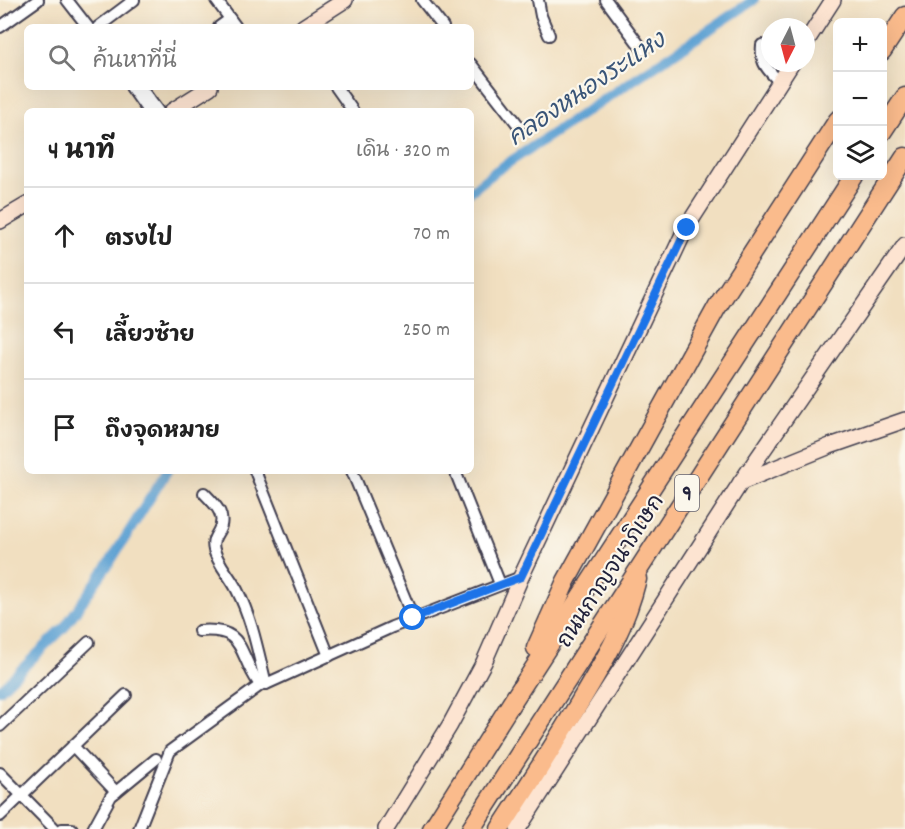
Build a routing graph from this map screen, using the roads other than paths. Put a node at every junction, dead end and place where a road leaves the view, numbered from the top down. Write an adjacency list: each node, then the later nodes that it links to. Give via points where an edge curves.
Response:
1 (38, 0): 16 (street)
2 (68, 0): 12 (street)
3 (134, 0): 13 (street)
4 (216, 0): 11 (street)
5 (345, 0): 14 (main road)
6 (422, 0): 15 (street)
7 (538, 0): 18 (street)
8 (606, 0): 20 (street)
9 (833, 0): 17 (main road)
10 (905, 16): 19 (highway)
11 (233, 23)
12 (86, 24)
13 (102, 24)
14 (308, 24)
15 (441, 24)
16 (0, 27)
17 (815, 28)
18 (549, 35)
19 (887, 43)
20 (643, 50)
21 (474, 67): 34 (street)
22 (770, 72): 24 (street)
23 (787, 72): 24 (main road)
24 (780, 83): 49 (main road, via 687,228)
25 (136, 90): 30 (street)
26 (137, 90): 31 (street)
27 (205, 90): 32 (main road)
28 (338, 90): 33 (street)
29 (905, 97): 36 (highway)
30 (145, 108)
31 (155, 108)
32 (177, 108)
33 (351, 108)
34 (519, 126)
35 (833, 126): 57 (highway, via 717,307 566,580)
36 (886, 126)
37 (905, 157): 48 (highway, ถนนกาญจนาภิเษก / 9)
38 (851, 180): 57 (highway, ถนนกาญจนาภิเษก / 9)
39 (24, 207): 40 (main road)
40 (0, 221)
41 (903, 253): 46 (main road)
42 (905, 420): 46 (main road)
43 (256, 474): 54 (street)
44 (353, 474): 51 (street)
45 (456, 474): 50 (street)
46 (741, 482): 74 (main road)
47 (204, 493): 55 (street, via 220,512 222,526 213,546 249,616)
48 (640, 566): 72 (highway, ถนนกาญจนาภิเษก / 9); 73 (highway, via 630,606 614,644)
49 (521, 577): 50 (street); 70 (main road, via 463,702)
50 (500, 584): 51 (street)
51 (413, 618): 54 (street)
52 (199, 631): 55 (street, via 227,632)
53 (89, 642): 58 (street)
54 (329, 656): 55 (street)
55 (264, 684): 69 (street, via 170,751)
56 (126, 695): 59 (street)
57 (514, 699): 71 (highway, ถนนกาญจนาภิเษก / 9)
58 (0, 726)
59 (73, 746): 62 (street); 63 (street)
60 (156, 759): 62 (street)
61 (0, 773): 63 (street)
62 (116, 792): 68 (street)
63 (22, 795): 64 (street); 65 (street)
64 (0, 816)
65 (55, 829)
66 (62, 829): 67 (street)
67 (72, 829)
68 (93, 829)
69 (139, 829)
70 (386, 829)
71 (432, 829)
72 (471, 829)
73 (500, 829)
74 (518, 829)

